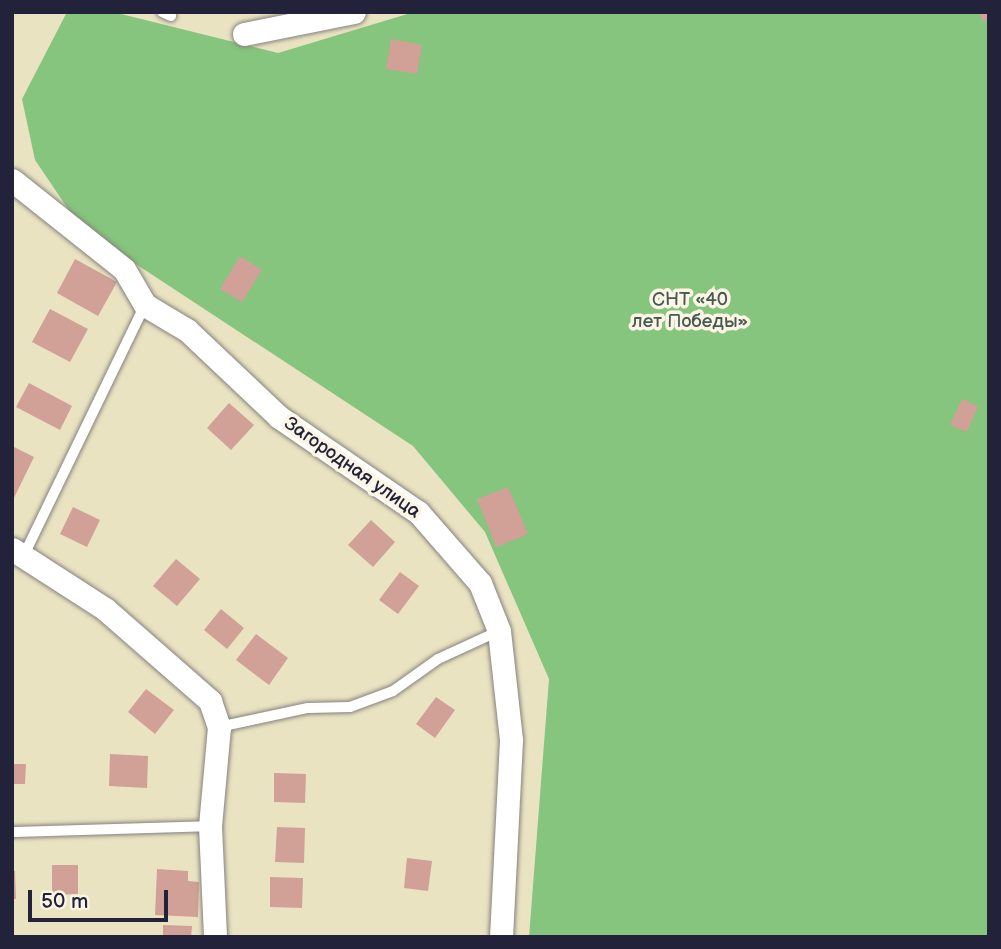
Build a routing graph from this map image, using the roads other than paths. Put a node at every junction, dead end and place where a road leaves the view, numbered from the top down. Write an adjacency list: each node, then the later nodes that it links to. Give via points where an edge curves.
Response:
1 (354, 12): 2 (street)
2 (244, 34)
3 (12, 180): 4 (street, Загородная улица, via 124,269)
4 (145, 305): 5 (lane); 6 (street, Загородная улица, via 195,337 279,417 418,512 480,583)
5 (18, 552): 7 (street, via 106,609 183,676 210,701)
6 (499, 631): 7 (lane, via 438,659 393,691 350,707 308,708); 11 (street, Загородная улица, via 511,740)
7 (219, 727): 8 (street)
8 (210, 826): 9 (lane); 10 (street)
9 (12, 832)
10 (215, 937)
11 (502, 937)

